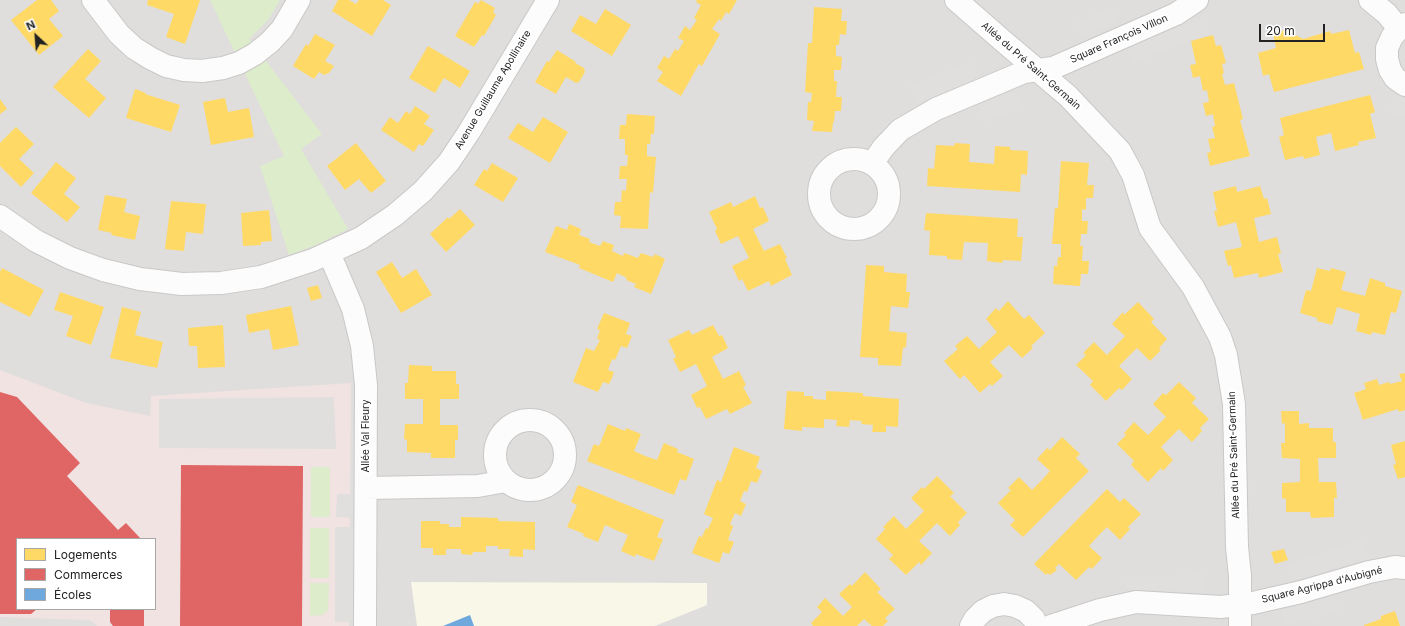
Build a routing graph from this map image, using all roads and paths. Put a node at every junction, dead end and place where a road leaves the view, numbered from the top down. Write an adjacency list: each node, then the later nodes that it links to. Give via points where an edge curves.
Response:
1 (93, 0): 2 (street, via 119,34 134,48 166,66 202,71 239,63 255,54 282,29)
2 (299, 0)
3 (548, 0): 12 (street, Avenue Guillaume Apollinaire, via 470,132 423,191 395,215 361,238)
4 (956, 0): 8 (street, Allée du Pré Saint-Germain)
5 (1197, 0): 8 (street, Square François Villon, via 1176,14 1053,68)
6 (1370, 0): 7 (street)
7 (1402, 26): 9 (street, via 1392,37 1387,48 1387,59 1395,78)
8 (1039, 71): 10 (street, Square François Villon, via 1024,72 936,109 900,130); 16 (street, Allée du Pré Saint-Germain, via 1068,96 1120,151 1133,175 1150,228 1193,287 1220,337 1226,355 1234,404)
9 (1405, 86)
10 (872, 164)
11 (0, 216): 12 (street, Avenue Guillaume Apollinaire, via 36,241 70,258 103,270 140,279 182,284 221,283 261,277)
12 (329, 253): 14 (street, Allée Val Fleury, via 353,309 362,346 366,385)
13 (506, 481): 14 (street, via 478,486)
14 (366, 488): 17 (street, Allée Val Fleury)
15 (1405, 568): 16 (street, Square Agrippa d'Aubigné, via 1395,567 1369,572 1301,592)
16 (1240, 604): 20 (street, Square Agrippa d'Aubigné, via 1221,607 1136,602 1100,610); 21 (street, Allée du Pré Saint-Germain)
17 (365, 626)
18 (971, 626): 19 (street, via 983,611 1004,604 1026,611)
19 (1037, 626)
20 (1051, 626)
21 (1240, 626)

